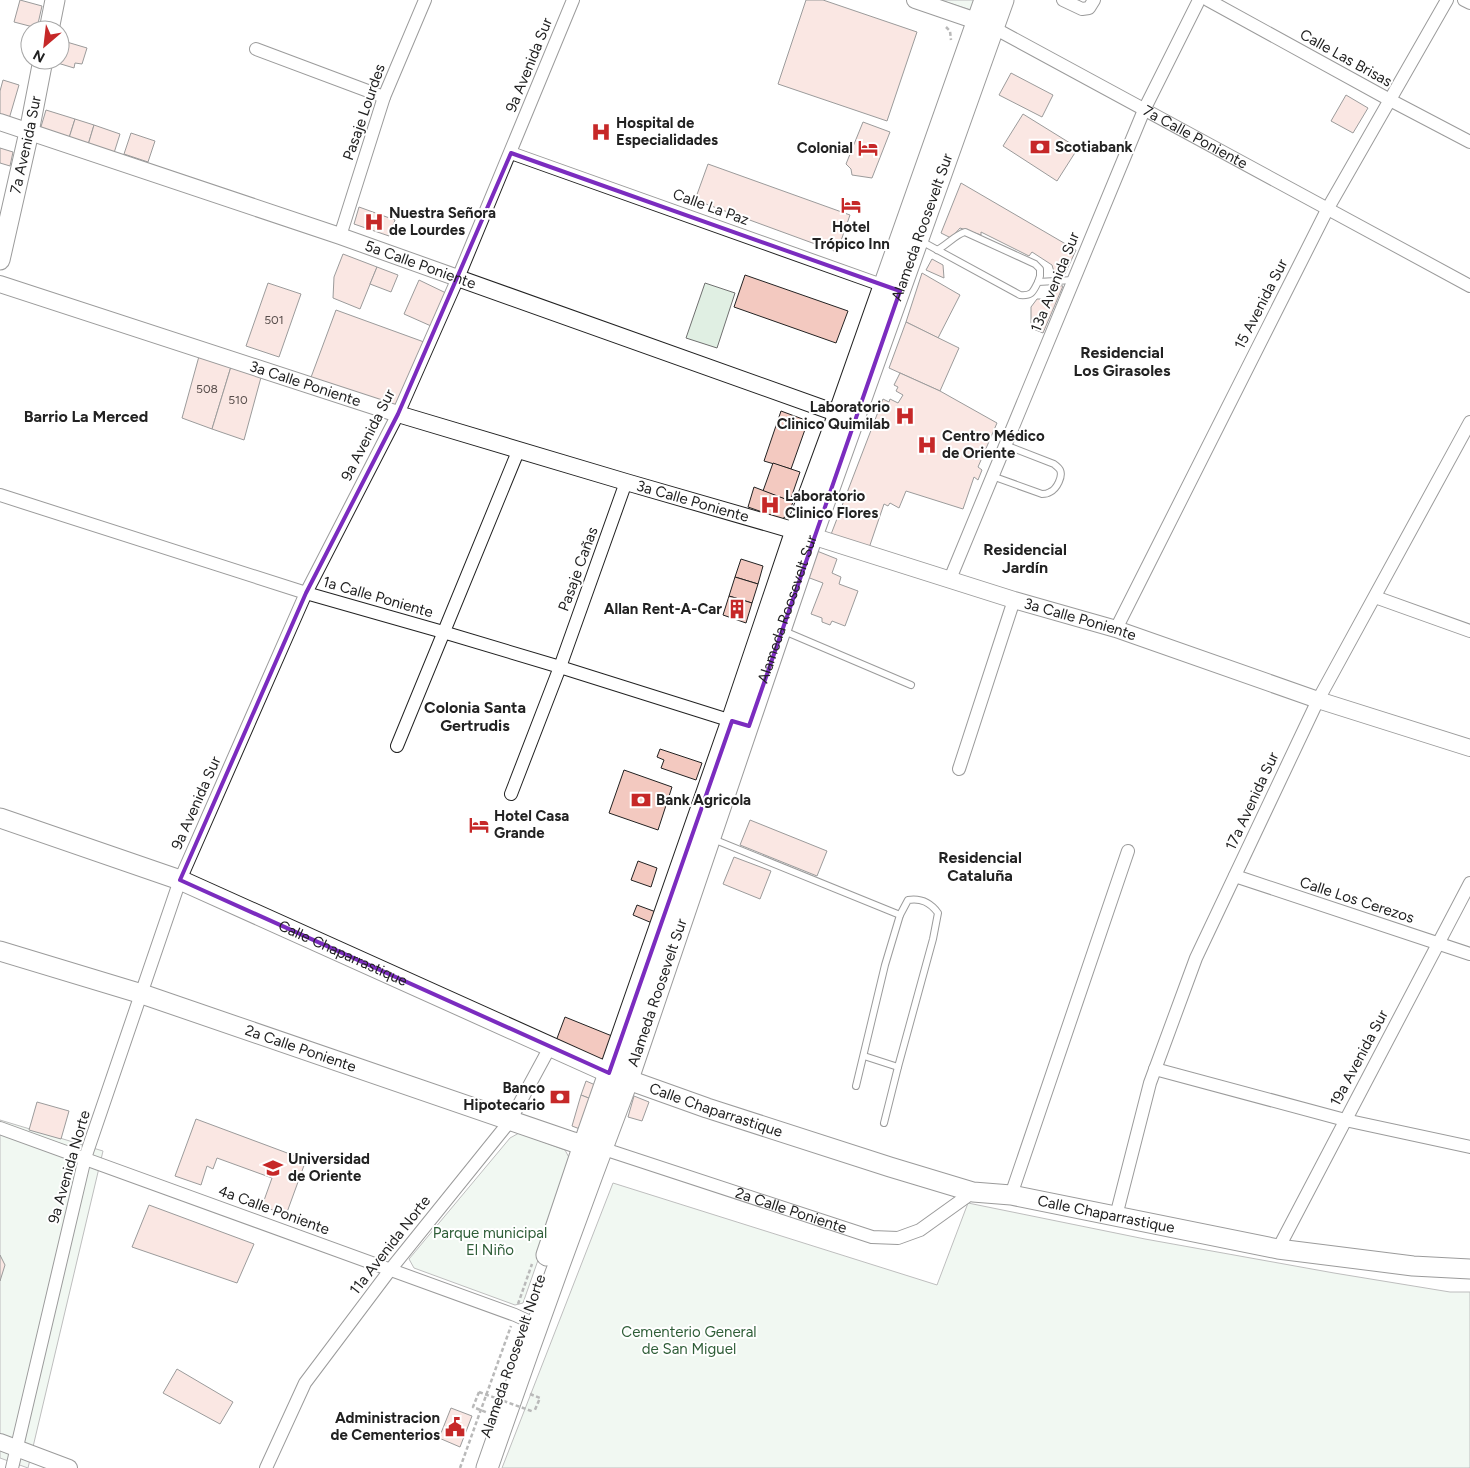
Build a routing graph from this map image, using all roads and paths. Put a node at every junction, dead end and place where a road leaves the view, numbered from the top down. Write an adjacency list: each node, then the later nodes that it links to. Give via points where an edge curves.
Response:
1 (55, 0): 14 (main road)
2 (425, 0): 18 (street, Pasaje Lourdes)
3 (573, 0): 24 (street, 9a Avenida Sur)
4 (915, 0): 15 (street, 7a Calle Poniente)
5 (985, 0): 15 (highway, Alameda Roosevelt Sur)
6 (1003, 0): 15 (highway, Alameda Roosevelt Sur)
7 (1063, 0): 8 (street, via 1085,9)
8 (1094, 0)
9 (1199, 0): 20 (street, 13a Avenida Sur)
10 (1208, 0): 19 (street, Calle Las Brisas)
11 (1447, 0): 19 (street, 15 Avenida Sur)
12 (1464, 0): 13 (street)
13 (1470, 3)
14 (51, 20)
15 (986, 24): 20 (street, 7a Calle Poniente); 27 (highway, Alameda Roosevelt Sur); 35 (highway, Alameda Roosevelt Sur)
16 (256, 49): 18 (street)
17 (41, 70): 22 (main road, 7a Avenida Sur)
18 (384, 97): 26 (street, Pasaje Lourdes)
19 (1390, 100): 23 (street, Calle Las Brisas); 25 (street, 15 Avenida Sur)
20 (1144, 110): 25 (street, 7a Calle Poniente); 31 (street, 13a Avenida Sur)
21 (0, 122): 22 (street, 5a Calle Poniente)
22 (29, 132): 26 (street, 5a Calle Poniente); 29 (main road, 7a Avenida Sur)
23 (1470, 142)
24 (511, 153): 30 (street, 9a Avenida Sur); 35 (street, Calle La Paz)
25 (1328, 208): 34 (street, 7a Calle Poniente); 50 (street, 15 Avenida Sur)
26 (340, 236): 30 (street, 5a Calle Poniente)
27 (918, 240): 28 (lane); 35 (highway, Alameda Roosevelt Sur)
28 (937, 250): 32 (lane, via 1020,295 1027,296 1033,292); 32 (lane, via 966,232 1034,264 1040,269)
29 (0, 260)
30 (458, 278): 36 (street, 9a Avenida Sur); 37 (street, 5a Calle Poniente)
31 (1073, 280): 32 (lane); 39 (street, 13a Avenida Sur)
32 (1038, 282)
33 (0, 284): 36 (street, 3a Calle Poniente)
34 (1470, 286)
35 (892, 289): 37 (highway, Alameda Roosevelt Sur); 44 (highway, Alameda Roosevelt Sur)
36 (398, 414): 40 (street, 3a Calle Poniente); 46 (street, 9a Avenida Sur)
37 (839, 414): 44 (highway, Alameda Roosevelt Sur)
38 (1470, 422): 47 (street, 17a Avenida Sur)
39 (1006, 445): 41 (street, 13a Avenida Sur); 41 (lane, via 1054,464 1060,469 1059,482 1049,494 1042,494)
40 (519, 449): 42 (street, 3a Calle Poniente); 52 (street)
41 (992, 476): 45 (street, 13a Avenida Sur)
42 (626, 482): 44 (street, 3a Calle Poniente); 53 (street, Pasaje Cañas)
43 (0, 495): 46 (street, 1a Calle Poniente)
44 (804, 533): 45 (street, 3a Calle Poniente); 49 (highway, Alameda Roosevelt Sur); 56 (highway, Alameda Roosevelt Sur)
45 (950, 579): 48 (street, 3a Calle Poniente)
46 (306, 593): 52 (street, 1a Calle Poniente); 65 (street, 9a Avenida Sur)
47 (1375, 597): 51 (street); 55 (street, 17a Avenida Sur)
48 (1014, 600): 50 (street, 3a Calle Poniente); 59 (street)
49 (781, 628): 54 (lane); 56 (highway, Alameda Roosevelt Sur)
50 (1116, 630): 55 (street, 3a Calle Poniente)
51 (1470, 631)
52 (443, 632): 53 (street, 1a Calle Poniente); 57 (street)
53 (560, 667): 56 (street, 1a Calle Poniente); 60 (street, Pasaje Cañas)
54 (911, 685)
55 (1318, 700): 58 (street, 3a Calle Poniente); 64 (street, 17a Avenida Sur)
56 (740, 723): 62 (highway, Alameda Roosevelt Sur); 76 (highway, Alameda Roosevelt Sur)
57 (397, 746)
58 (1470, 748)
59 (959, 769)
60 (511, 794)
61 (0, 818): 65 (main road, Calle Chaparrastique)
62 (710, 835): 67 (lane, via 714,840); 76 (highway, Alameda Roosevelt Sur)
63 (1128, 851): 86 (street)
64 (1235, 876): 68 (street, Calle Los Cerezos); 75 (street, 17a Avenida Sur, via 1196,958)
65 (180, 880): 71 (street, 9a Avenida Norte); 72 (main road, Calle Chaparrastique)
66 (1470, 883): 68 (street, 19a Avenida Sur)
67 (900, 915): 73 (lane); 74 (lane, via 908,900 918,898 932,905 938,913)
68 (1438, 944): 70 (street, Calle Los Cerezos); 78 (street, 19a Avenida Sur)
69 (0, 951): 71 (main road, 2a Calle Poniente)
70 (1470, 954)
71 (142, 994): 79 (main road, 2a Calle Poniente); 84 (street, 9a Avenida Norte)
72 (550, 1047): 76 (main road, Calle Chaparrastique); 79 (street, 11a Avenida Norte)
73 (864, 1056): 74 (lane); 77 (lane)
74 (898, 1067): 80 (lane)
75 (1155, 1069): 78 (street); 87 (street, 17a Avenida Sur)
76 (618, 1076): 83 (highway, Alameda Roosevelt Norte); 85 (main road, Calle Chaparrastique, via 707,1108)
77 (856, 1086)
78 (1345, 1120): 82 (street); 88 (street, 19a Avenida Sur)
79 (510, 1121): 83 (main road, 2a Calle Poniente); 90 (street, 11a Avenida Norte)
80 (884, 1123)
81 (0, 1128): 84 (street, 4a Calle Poniente)
82 (1470, 1147)
83 (595, 1148): 85 (street, 2a Calle Poniente, via 872,1237 898,1238 920,1230); 91 (highway, Alameda Roosevelt Norte)
84 (85, 1158): 90 (street, 4a Calle Poniente); 95 (street, 9a Avenida Norte)
85 (973, 1192): 86 (main road, Calle Chaparrastique)
86 (1010, 1195): 87 (main road, Calle Chaparrastique)
87 (1116, 1216): 88 (main road, Calle Chaparrastique)
88 (1278, 1249): 89 (main road, Calle Chaparrastique, via 1413,1266)
89 (1470, 1269)
90 (390, 1270): 91 (street, 4a Calle Poniente); 98 (street, 11a Avenida Norte, via 305,1384)
91 (526, 1320): 92 (highway, Alameda Roosevelt Norte); 92 (path); 101 (highway, Alameda Roosevelt Norte)
92 (486, 1412): 93 (path, bridge, via 473,1407 479,1392); 99 (path); 100 (highway, Alameda Roosevelt Norte)
93 (534, 1412)
94 (0, 1442): 95 (street)
95 (17, 1448): 96 (street, 9a Avenida Norte); 97 (street)
96 (12, 1468)
97 (69, 1468)
98 (266, 1468)
99 (460, 1468)
100 (474, 1468)
101 (487, 1468)

